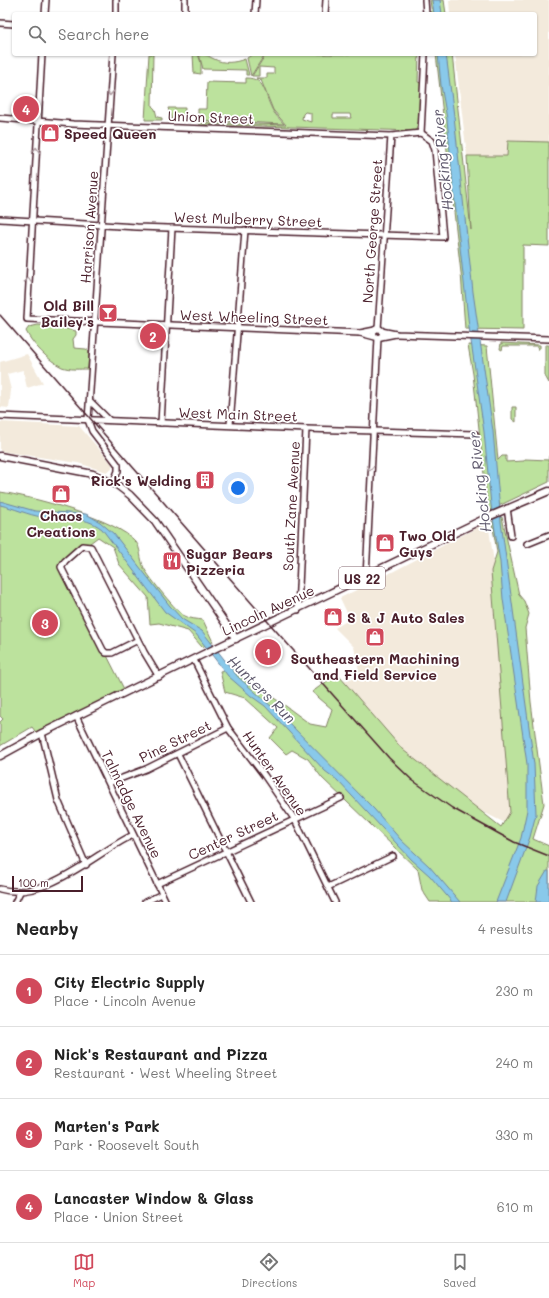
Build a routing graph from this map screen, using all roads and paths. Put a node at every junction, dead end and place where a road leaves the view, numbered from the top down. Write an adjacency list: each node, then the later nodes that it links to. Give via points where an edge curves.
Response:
1 (46, 0): 7 (street)
2 (116, 0): 8 (street)
3 (185, 0): 9 (street)
4 (256, 0): 10 (street)
5 (326, 0): 11 (street)
6 (425, 0): 12 (street)
7 (45, 12)
8 (116, 12)
9 (185, 12)
10 (255, 12)
11 (325, 12)
12 (426, 12)
13 (0, 23): 14 (street)
14 (12, 24)
15 (42, 56): 19 (street)
16 (113, 56): 20 (street, Harrison Avenue, one-way to 20)
17 (425, 56): 21 (street)
18 (0, 118): 19 (street, Union Street)
19 (38, 122): 20 (street, Union Street); 24 (street, one-way to 19)
20 (108, 125): 22 (street, Union Street); 25 (street, Harrison Avenue)
21 (421, 133): 22 (street, Union Street); 28 (street, West Mulberry Street, via 433,144 443,237)
22 (391, 136): 28 (street, North George Street)
23 (0, 219): 24 (street, West Mulberry Street)
24 (32, 221): 25 (street, West Mulberry Street); 29 (street, West Wheeling Street, one-way to 24, via 26,319)
25 (101, 226): 26 (street, West Mulberry Street); 29 (street, Harrison Avenue)
26 (172, 228): 27 (street, West Mulberry Street); 30 (street)
27 (245, 230): 28 (street, West Mulberry Street); 31 (street)
28 (384, 236): 32 (street, North George Street)
29 (95, 323): 30 (street, West Wheeling Street); 37 (street, Harrison Avenue)
30 (166, 326): 31 (street, West Wheeling Street); 41 (street)
31 (237, 328): 33 (street, West Wheeling Street); 42 (street)
32 (378, 330): 33 (street, West Wheeling Street); 34 (street, West Wheeling Street); 35 (street); 35 (street, via 373,333)
33 (360, 333): 35 (street, West Wheeling Street)
34 (396, 334): 35 (street, West Wheeling Street); 36 (street, West Wheeling Street)
35 (378, 337): 44 (street)
36 (549, 339)
37 (90, 401): 39 (street, Harrison Avenue); 40 (street)
38 (0, 416): 39 (street, West Main Street)
39 (90, 420): 40 (street, West Main Street); 47 (street, via 92,430 118,465)
40 (109, 420): 41 (street, West Main Street)
41 (161, 422): 42 (street, West Main Street)
42 (230, 425): 43 (street, West Main Street)
43 (306, 429): 44 (street, West Main Street); 54 (street, South Zane Avenue)
44 (372, 430): 45 (street, West Main Street); 53 (street, one-way to 53)
45 (474, 434)
46 (0, 456): 47 (main road, via 73,469)
47 (113, 483): 55 (main road, via 146,510)
48 (549, 491): 49 (main road, Lincoln Avenue / US 22)
49 (505, 509): 51 (street); 53 (main road, Lincoln Avenue / US 22)
50 (549, 535): 52 (street)
51 (511, 536)
52 (527, 544)
53 (366, 576): 54 (main road, Lincoln Avenue / US 22)
54 (298, 610): 55 (main road, Lincoln Avenue / US 22)
55 (236, 639): 57 (main road, Lincoln Avenue / US 22)
56 (138, 640): 56 (street, via 112,653 104,652 62,570 62,564 76,550 84,546 91,547); 58 (street)
57 (194, 660): 58 (main road, Lincoln Avenue / US 22); 60 (street, Hunter Avenue)
58 (159, 677): 59 (main road, Lincoln Avenue / US 22)
59 (76, 716): 61 (main road, Lincoln Avenue / US 22); 64 (street, Talmadge Avenue)
60 (228, 728): 62 (street, Pine Street); 66 (street, Hunter Avenue)
61 (42, 733): 63 (main road, Lincoln Avenue / US 22); 70 (street, via 58,800)
62 (178, 754): 64 (street, Pine Street); 68 (street)
63 (0, 756)
64 (109, 783): 67 (street, Talmadge Avenue)
65 (341, 798): 66 (street, Center Street)
66 (295, 820): 68 (street, Center Street); 72 (street, Hunter Avenue)
67 (133, 835): 70 (street); 71 (street, Talmadge Avenue)
68 (227, 851): 71 (street, Center Street); 79 (street)
69 (393, 856): 72 (street)
70 (86, 865): 74 (street, via 44,887)
71 (157, 884): 75 (street, Talmadge Avenue)
72 (328, 887): 80 (street, Hunter Avenue)
73 (0, 890): 74 (street)
74 (20, 892): 76 (street)
75 (162, 894): 77 (street); 78 (street, Talmadge Avenue)
76 (15, 902)
77 (145, 902)
78 (166, 902)
79 (251, 902)
80 (335, 902)

